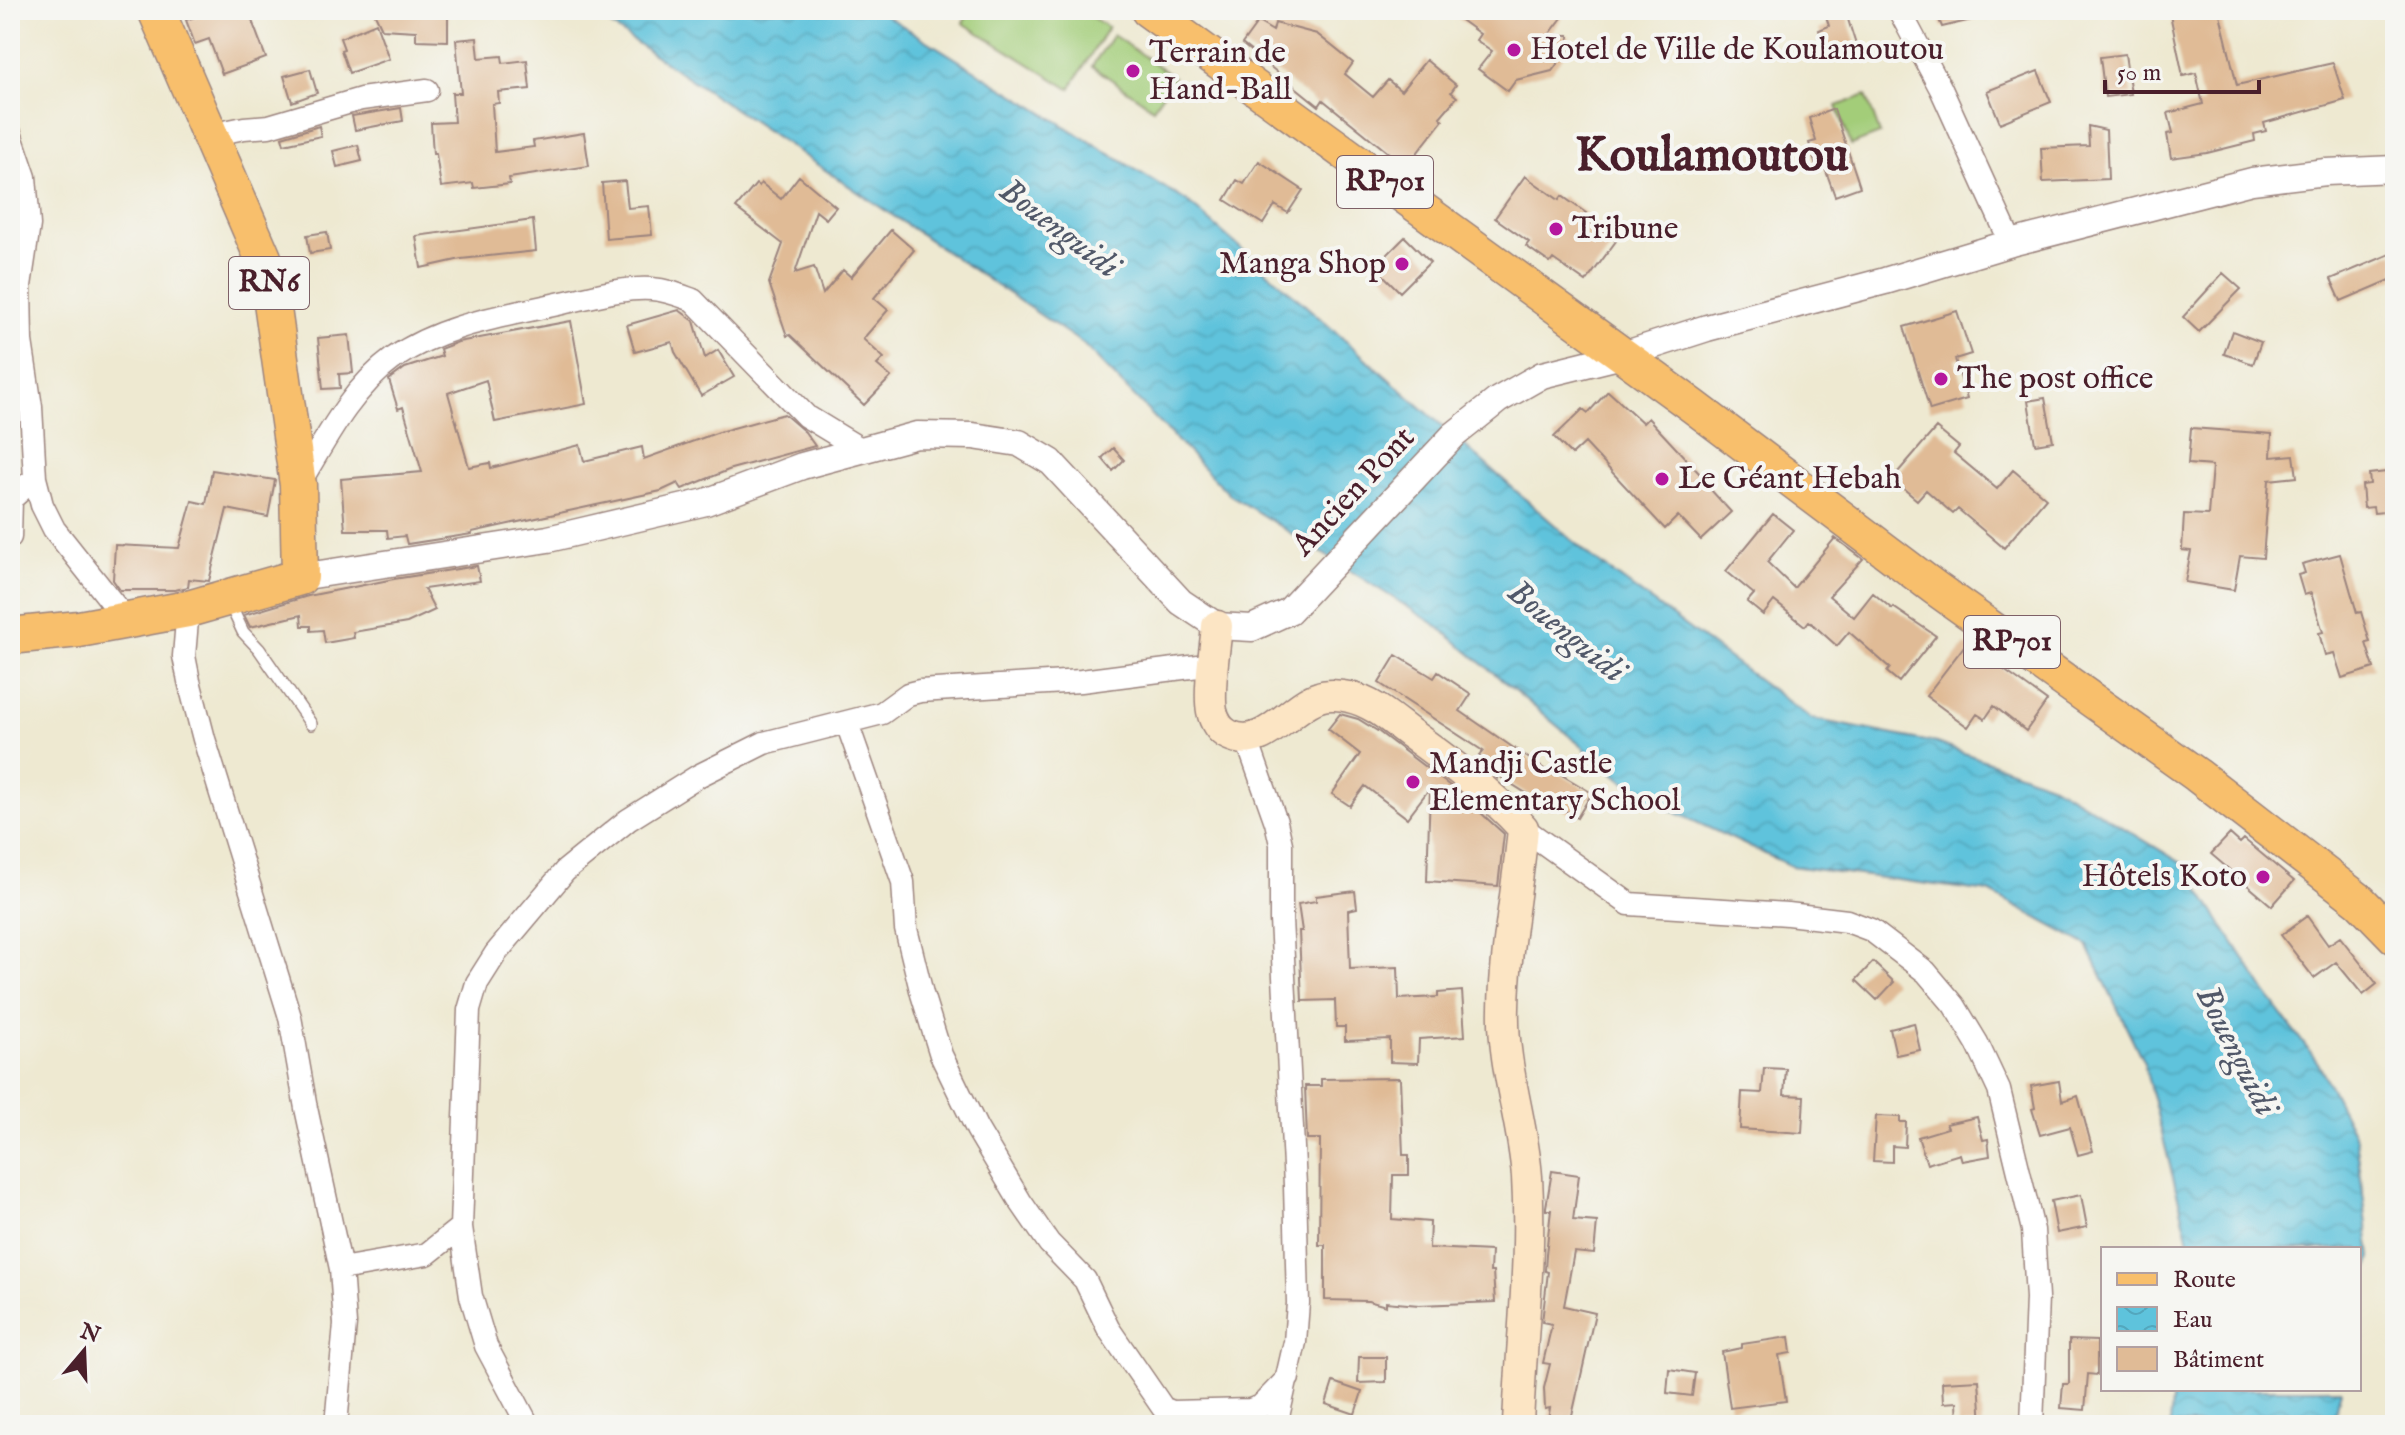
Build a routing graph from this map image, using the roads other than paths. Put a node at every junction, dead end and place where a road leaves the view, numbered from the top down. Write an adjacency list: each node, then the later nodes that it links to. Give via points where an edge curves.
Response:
1 (156, 10): 6 (highway, RN6)
2 (1148, 10): 9 (main road, RP701)
3 (1899, 10): 8 (street)
4 (427, 90): 6 (street, via 372,97 269,126)
5 (10, 133): 11 (street, via 25,177 29,225 20,286)
6 (210, 135): 12 (highway, RN6, via 269,281)
7 (2395, 169): 8 (street, Ancien Pont, via 2252,181)
8 (2011, 243): 9 (street, Ancien Pont)
9 (1623, 355): 18 (street, Ancien Pont, via 1542,375 1498,400 1454,435 1289,611 1252,628); 25 (main road, RP701, via 2197,775 2360,901)
10 (862, 450): 12 (street, via 806,416 693,300 671,291 624,290 466,325 421,342 363,387); 14 (street, via 706,502 562,535); 18 (street, via 917,435 1019,443 1051,462 1181,602)
11 (35, 478): 13 (street, via 11,499); 17 (street, via 54,529)
12 (298, 485): 14 (highway, RN6)
13 (10, 537)
14 (300, 577): 15 (highway)
15 (226, 598): 16 (highway); 22 (lane, via 243,632)
16 (188, 609): 17 (highway); 29 (street, via 184,656 189,681 290,1017)
17 (127, 621): 19 (highway)
18 (1217, 626): 20 (main road)
19 (14, 641)
20 (1214, 664): 21 (street, via 1081,681 920,691 882,713); 23 (main road, via 1215,720 1222,732)
21 (847, 723): 26 (street, via 764,743 628,820 565,871 496,953 477,983 469,1010); 30 (street, via 903,882 906,929 941,1055 1020,1201 1049,1243 1085,1280 1108,1328 1163,1408 1250,1410 1261,1406)
22 (311, 724)
23 (1247, 740): 24 (main road, via 1269,732 1319,697 1348,696 1370,704 1459,769); 30 (street, via 1281,844 1298,1303)
24 (1523, 828): 34 (main road, via 1504,1010 1525,1157 1530,1253); 35 (street, via 1629,904 1788,914 1847,921 1871,930 1954,1005 1999,1090 2033,1230 2037,1298)
25 (2395, 937)
26 (461, 1227): 27 (street); 28 (street)
27 (427, 1254): 28 (street); 29 (street)
28 (468, 1263): 32 (street, via 471,1296 486,1346)
29 (341, 1269): 31 (street, via 345,1324)
30 (1288, 1378): 33 (street)
31 (336, 1425)
32 (528, 1425)
33 (1276, 1425)
34 (1518, 1425)
35 (2032, 1425)

